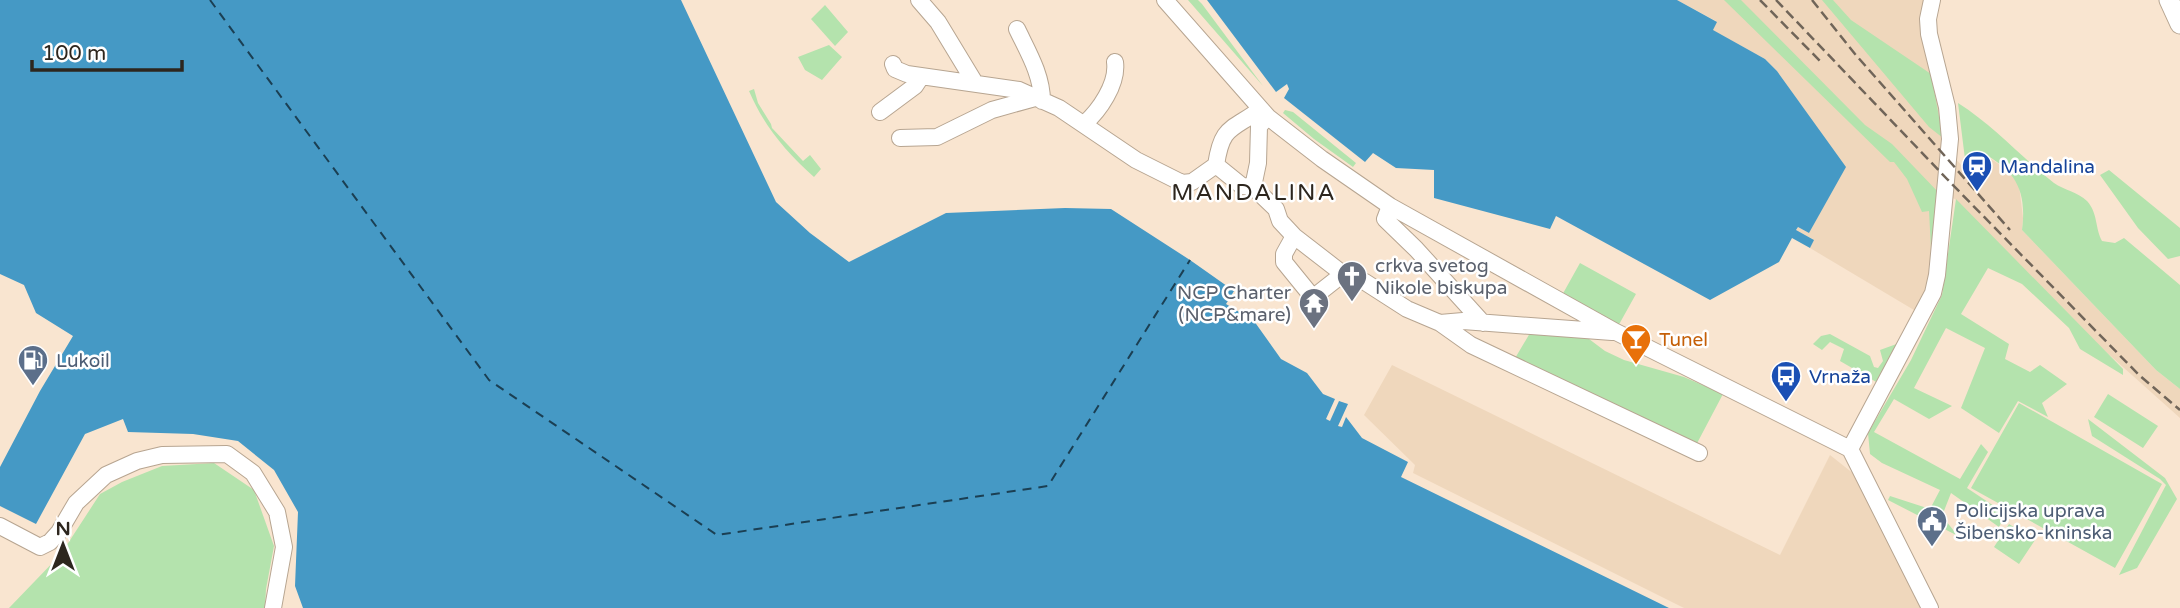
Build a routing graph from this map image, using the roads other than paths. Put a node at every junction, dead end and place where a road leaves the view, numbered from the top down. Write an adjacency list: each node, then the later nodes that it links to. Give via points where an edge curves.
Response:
1 (919, 0): 10 (street)
2 (1165, 0): 13 (street)
3 (1932, 0): 24 (street, via 1929,34 1950,139 1937,275 1933,293)
4 (2169, 0): 5 (main road)
5 (2180, 24)
6 (1017, 29): 11 (street, via 1042,89)
7 (1115, 62): 14 (street, via 1100,110)
8 (893, 64): 9 (street, via 895,69)
9 (921, 77): 10 (street); 12 (street)
10 (975, 83): 11 (street, via 1019,90)
11 (1039, 99): 14 (street); 15 (street, via 992,110 937,137)
12 (880, 112)
13 (1264, 113): 16 (street, via 1225,133); 17 (street); 18 (street)
14 (1084, 124): 16 (street, via 1136,160 1182,183 1192,182)
15 (900, 138)
16 (1216, 165): 17 (street, via 1242,186)
17 (1253, 187): 19 (street, via 1276,209)
18 (1390, 206): 22 (street, via 1385,219); 23 (street)
19 (1294, 236): 20 (street); 20 (street, via 1284,262 1310,294 1315,296)
20 (1343, 274): 21 (street)
21 (1440, 323): 22 (street); 25 (street, via 1471,345)
22 (1483, 323): 23 (street)
23 (1616, 332): 24 (street)
24 (1850, 449): 28 (street)
25 (1699, 453)
26 (0, 526): 27 (street, via 40,547 50,542 76,503 106,475 162,455 227,454 253,473 277,512 284,547)
27 (273, 608)
28 (1930, 608)

